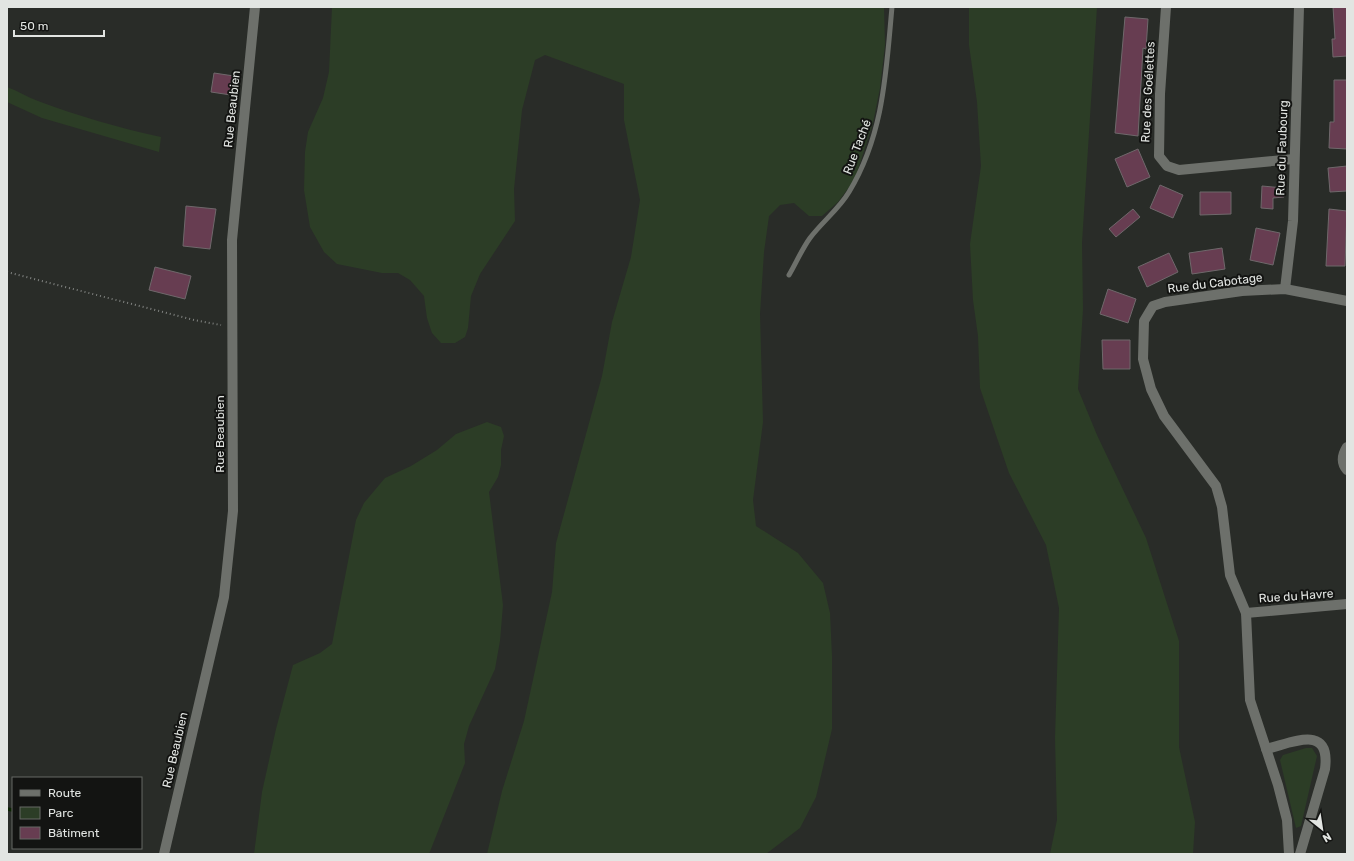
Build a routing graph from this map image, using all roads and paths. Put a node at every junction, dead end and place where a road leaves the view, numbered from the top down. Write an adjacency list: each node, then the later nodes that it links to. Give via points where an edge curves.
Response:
1 (255, 7): 10 (street, Rue Beaubien, via 232,240)
2 (892, 7): 7 (lane, Rue Taché, via 884,95 877,126 863,166 849,193 810,239)
3 (1166, 7): 5 (street, Rue des Goélettes, via 1158,132 1159,156 1166,166 1179,170)
4 (1299, 7): 5 (street, Rue du Faubourg)
5 (1294, 159): 8 (street, Rue du Faubourg, via 1293,221)
6 (7, 272): 10 (path, via 194,320)
7 (790, 275)
8 (1285, 289): 9 (street, Rue du Cabotage); 14 (street, Rue du Cabotage, via 1242,291 1165,302 1153,306 1144,321 1143,359 1151,389 1164,416 1216,486 1223,514 1230,575)
9 (1347, 301)
10 (233, 326): 16 (street, Rue Beaubien, via 233,511 224,597)
11 (1347, 447): 12 (street, via 1342,458)
12 (1347, 470)
13 (1347, 604): 14 (street, Rue du Havre)
14 (1246, 613): 15 (street, Rue du Cabotage, via 1250,700)
15 (1266, 750): 17 (street, Rue du Cabotage, via 1287,820); 18 (street, via 1311,738 1319,741 1327,757)
16 (164, 854)
17 (1289, 854)
18 (1300, 854)

